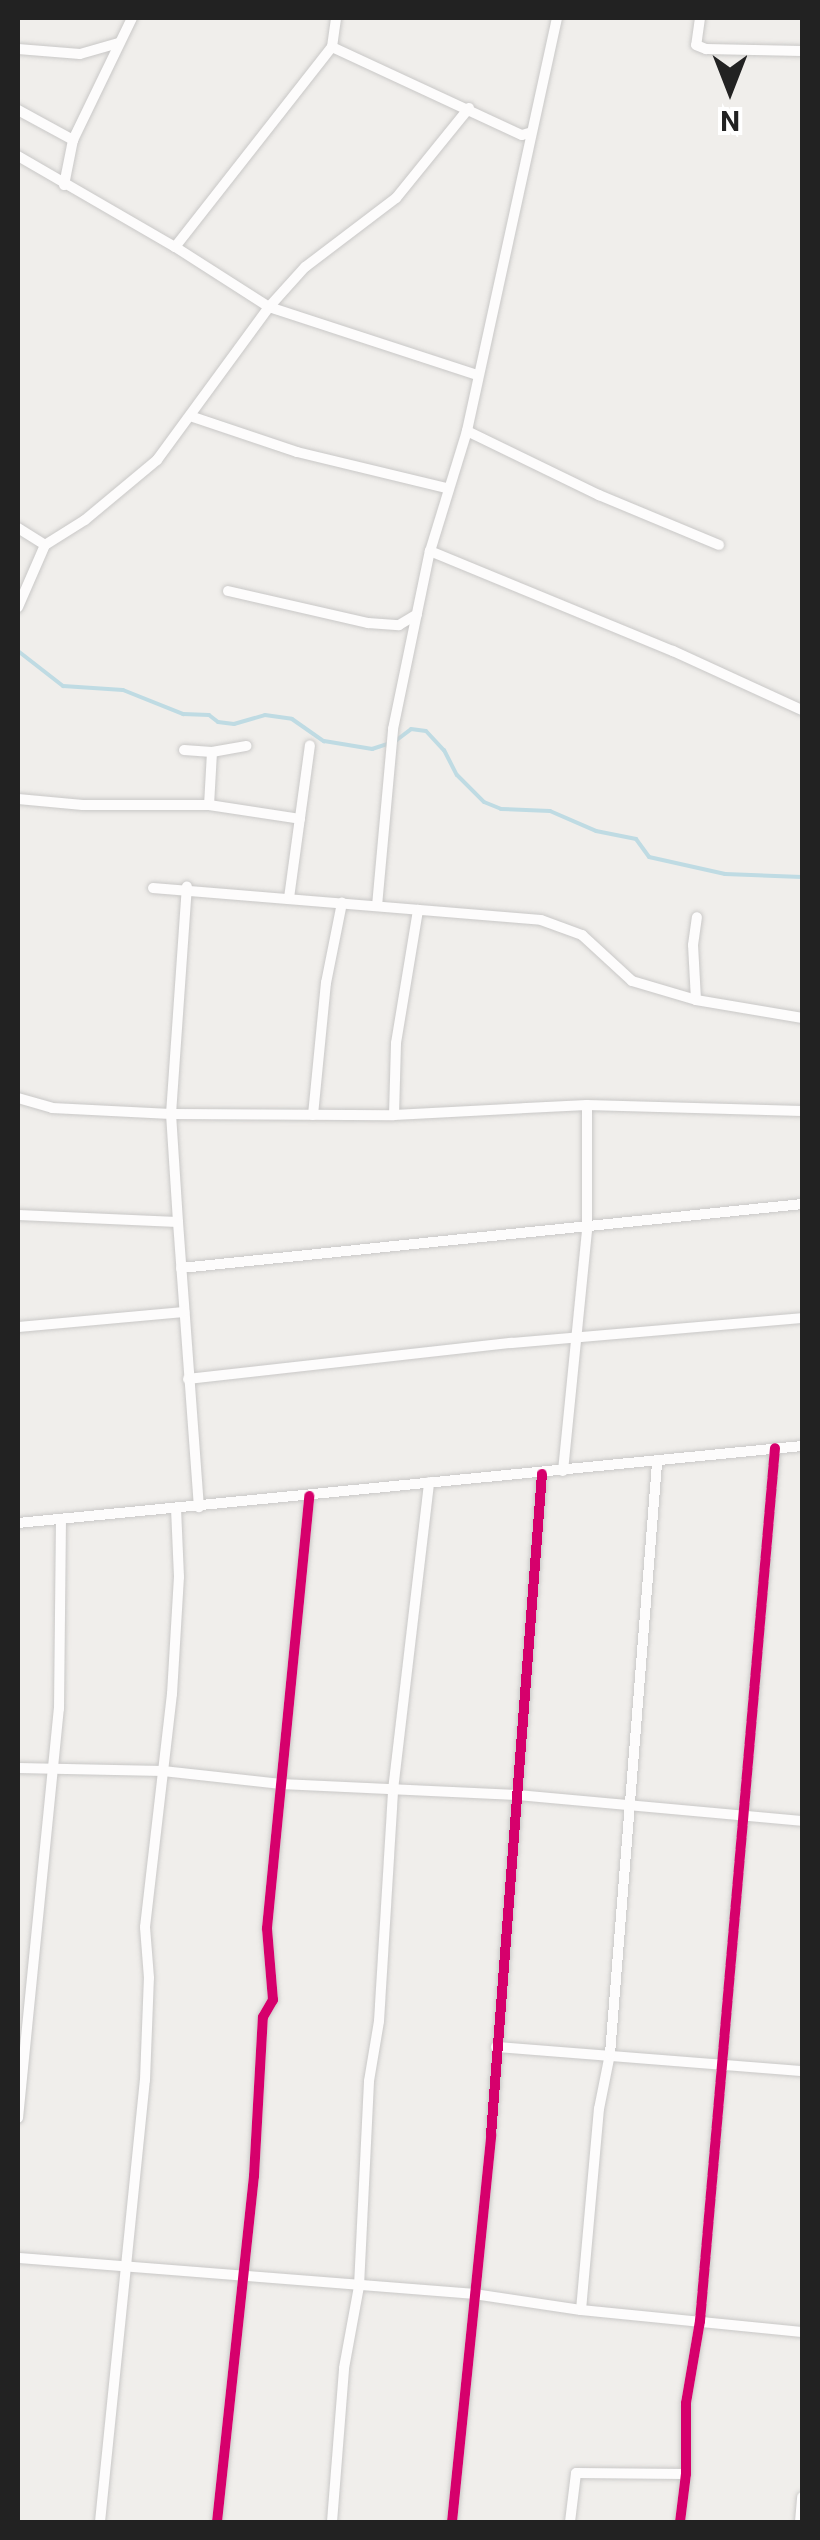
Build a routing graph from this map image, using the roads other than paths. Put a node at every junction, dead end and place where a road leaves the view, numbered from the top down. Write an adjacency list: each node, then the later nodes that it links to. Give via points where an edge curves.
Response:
1 (132, 18): 5 (street)
2 (336, 18): 6 (street)
3 (557, 18): 11 (street)
4 (700, 18): 8 (street, via 696,45 706,50)
5 (118, 43): 7 (street, via 80,54); 12 (street)
6 (332, 48): 9 (street); 15 (street)
7 (18, 49)
8 (802, 51)
9 (469, 108): 11 (street); 16 (street, via 396,198 305,266)
10 (18, 110): 12 (street)
11 (529, 133): 17 (street)
12 (73, 140): 14 (street)
13 (18, 156): 14 (street)
14 (64, 185): 15 (street)
15 (175, 247): 16 (street)
16 (269, 307): 17 (street); 18 (street)
17 (477, 374): 19 (street)
18 (190, 416): 20 (street, via 297,452); 23 (street, via 124,490)
19 (467, 431): 20 (street); 22 (street)
20 (446, 488): 24 (street)
21 (18, 528): 23 (street)
22 (719, 544)
23 (45, 545): 26 (street)
24 (430, 552): 27 (street); 28 (street)
25 (228, 591): 27 (street, via 368,623 399,624)
26 (18, 607)
27 (417, 614): 40 (street, via 392,729)
28 (802, 710)
29 (310, 744): 35 (street)
30 (246, 746): 32 (street)
31 (184, 750): 32 (street)
32 (212, 752): 34 (street)
33 (18, 799): 34 (street)
34 (209, 805): 35 (street)
35 (300, 819): 38 (street)
36 (187, 887): 37 (street); 38 (street); 48 (street)
37 (153, 888)
38 (289, 898): 39 (street)
39 (342, 902): 40 (street); 49 (street, via 326,982)
40 (378, 906): 41 (street)
41 (418, 910): 43 (street, via 541,920 582,935 632,981); 50 (street, via 396,1043)
42 (698, 917): 43 (street)
43 (696, 1000): 44 (street)
44 (802, 1018)
45 (18, 1098): 48 (street, via 52,1108)
46 (587, 1105): 47 (street); 50 (street); 54 (street)
47 (802, 1111)
48 (171, 1114): 49 (street); 53 (street)
49 (313, 1115): 50 (street)
50 (394, 1115)
51 (802, 1204): 54 (street)
52 (18, 1215): 53 (street)
53 (178, 1222): 55 (street)
54 (586, 1229): 55 (street); 59 (street)
55 (181, 1268): 56 (street)
56 (184, 1312): 58 (street); 60 (street)
57 (802, 1318): 59 (street)
58 (18, 1327)
59 (574, 1336): 60 (street); 64 (street)
60 (188, 1378): 68 (street)
61 (802, 1446): 62 (street)
62 (775, 1448): 63 (street); 79 (street)
63 (656, 1463): 64 (street); 78 (street)
64 (563, 1471): 65 (street)
65 (542, 1474): 66 (street); 77 (street)
66 (429, 1482): 67 (street); 76 (street)
67 (310, 1496): 68 (street); 75 (street)
68 (199, 1507): 69 (street)
69 (176, 1509): 70 (street); 74 (street, via 179,1576)
70 (61, 1519): 71 (street); 72 (street)
71 (18, 1522)
72 (54, 1766): 73 (street); 74 (street); 85 (street)
73 (18, 1768)
74 (164, 1771): 75 (street); 87 (street, via 145,1928 145,2080)
75 (282, 1784): 76 (street); 88 (street, via 267,1928 273,2000 263,2017)
76 (394, 1790): 77 (street); 89 (street)
77 (516, 1796): 78 (street); 81 (street)
78 (632, 1804): 79 (street); 82 (street)
79 (743, 1815): 80 (street); 83 (street)
80 (802, 1821)
81 (496, 2046): 82 (street); 90 (street)
82 (610, 2054): 83 (street); 91 (street)
83 (721, 2063): 84 (street); 92 (street)
84 (802, 2071)
85 (18, 2118)
86 (18, 2258): 87 (street)
87 (128, 2269): 88 (street); 96 (street)
88 (244, 2277): 89 (street); 97 (street)
89 (358, 2286): 90 (street); 98 (street)
90 (474, 2294): 91 (street); 99 (street)
91 (581, 2310): 92 (street)
92 (700, 2322): 93 (street); 94 (street, via 686,2403)
93 (802, 2332)
94 (686, 2474): 100 (street, via 576,2472); 101 (street)
95 (802, 2497): 102 (street)
96 (100, 2522)
97 (218, 2522)
98 (332, 2522)
99 (452, 2522)
100 (570, 2522)
101 (680, 2522)
102 (800, 2522)

